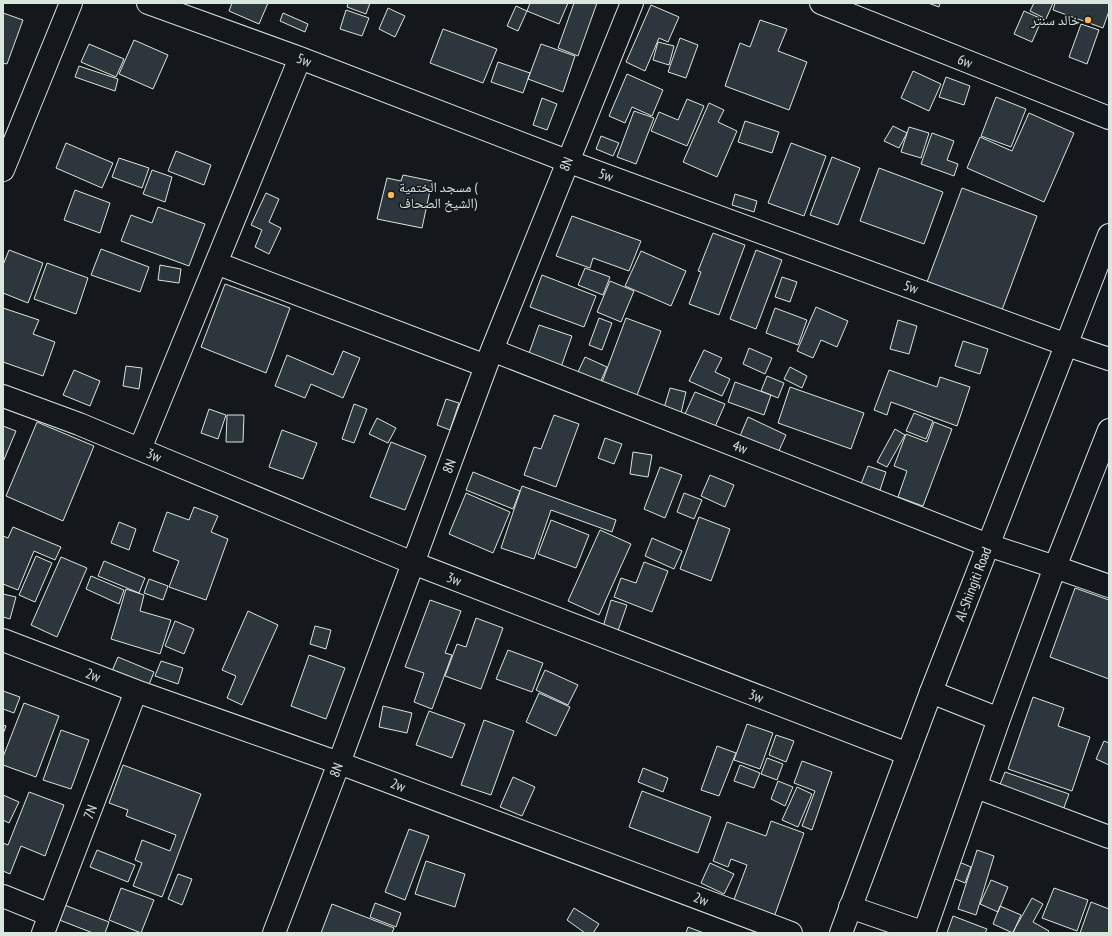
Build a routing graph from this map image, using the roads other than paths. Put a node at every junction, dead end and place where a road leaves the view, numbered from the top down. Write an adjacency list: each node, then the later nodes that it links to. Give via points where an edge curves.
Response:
1 (71, 3): 8 (street)
2 (148, 3): 5 (street, 5w)
3 (632, 3): 7 (street, 8N)
4 (821, 3): 6 (street, 6w)
5 (300, 58): 7 (street, 5w); 10 (street)
6 (1109, 118)
7 (567, 161): 11 (street, 5w); 12 (street, 8N)
8 (3, 170)
9 (1109, 235): 11 (street, Al-Shingiti Road)
10 (216, 263): 12 (street, 4w); 16 (street)
11 (1067, 345): 13 (street, 5w); 17 (street, Al-Shingiti Road)
12 (489, 358): 17 (street, 4w); 18 (street, 8N)
13 (1109, 359)
14 (3, 396): 16 (street, 3w)
15 (1109, 430): 19 (street)
16 (140, 449): 18 (street, 3w)
17 (988, 545): 19 (street, 4w); 23 (street, Al-Shingiti Road)
18 (413, 563): 25 (street, 3w); 26 (street, 8N)
19 (1055, 566): 20 (street, 4w); 24 (street)
20 (1109, 586)
21 (3, 640): 22 (street, 2w)
22 (136, 691): 26 (street, 2w); 31 (street, 7N)
23 (931, 692): 24 (street); 25 (street, Al-Shingiti Road)
24 (999, 719): 27 (street)
25 (908, 754): 30 (street, Al-Shingiti Road)
26 (339, 763): 32 (street, 8N); 33 (street, 2w)
27 (976, 787): 28 (street); 35 (street)
28 (1109, 837)
29 (3, 896): 31 (street)
30 (850, 907): 34 (street, Al-Shingiti Road); 35 (street)
31 (47, 924)
32 (274, 933)
33 (791, 933)
34 (841, 933)
35 (924, 933)

